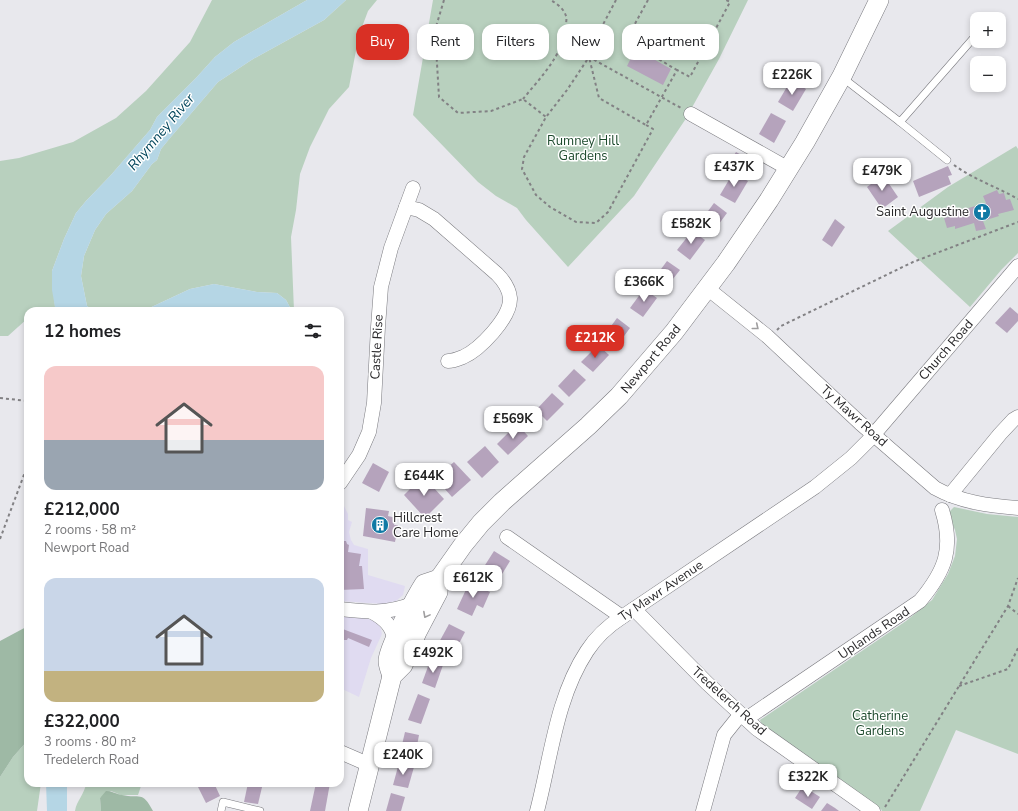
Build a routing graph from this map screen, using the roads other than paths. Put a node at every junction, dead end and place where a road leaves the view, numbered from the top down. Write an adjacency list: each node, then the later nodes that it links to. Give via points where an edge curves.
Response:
1 (879, 0): 3 (main road, Newport Road)
2 (970, 42): 5 (lane)
3 (842, 76): 5 (lane); 7 (main road, Newport Road)
4 (691, 114): 7 (street)
5 (900, 122): 6 (lane)
6 (948, 160)
7 (789, 168): 11 (main road, Newport Road, via 746,235)
8 (413, 188): 9 (street, Castle Rise)
9 (406, 207): 12 (street, via 434,218 498,274 508,290 508,310 499,325 477,348 464,357); 15 (street, Castle Rise, via 391,248 381,287 374,403 369,432 359,455)
10 (1018, 266): 14 (street, Church Road)
11 (707, 288): 14 (street, Ty Mawr Road, one-way to 14, via 767,336); 20 (main road, Newport Road, via 630,385 502,502 463,544)
12 (448, 361)
13 (1018, 418): 16 (street, via 1000,434)
14 (873, 434): 16 (street, Ty Mawr Road, via 935,488); 23 (street, Ty Mawr Avenue, via 851,458 815,487)
15 (344, 477)
16 (950, 496): 17 (street, Ty Mawr Road)
17 (1018, 508)
18 (942, 510): 28 (street, Uplands Road, via 948,531 947,553 935,581 920,601)
19 (507, 537): 25 (street)
20 (439, 579): 21 (main road, Newport Road, via 424,584); 27 (main road, Newport Road, one-way to 27, via 438,592 403,665)
21 (412, 604): 24 (street, via 398,610); 26 (main road, Newport Road)
22 (344, 608): 24 (street)
23 (634, 609): 25 (street, Ty Mawr Avenue); 28 (street, Tredelerch Road)
24 (372, 612): 26 (street, via 387,622)
25 (622, 617): 34 (street, Ty Mawr Avenue, via 595,640 578,668 558,720)
26 (395, 641): 27 (main road, Newport Road, via 388,660)
27 (392, 676): 30 (main road, Newport Road)
28 (743, 717): 35 (street, Uplands Road, via 724,735); 36 (street, Tredelerch Road)
29 (344, 754): 30 (street)
30 (370, 765): 33 (main road, Newport Road)
31 (221, 811): 32 (lane, via 223,802)
32 (260, 811)
33 (358, 811)
34 (537, 811)
35 (703, 811)
36 (873, 811)

